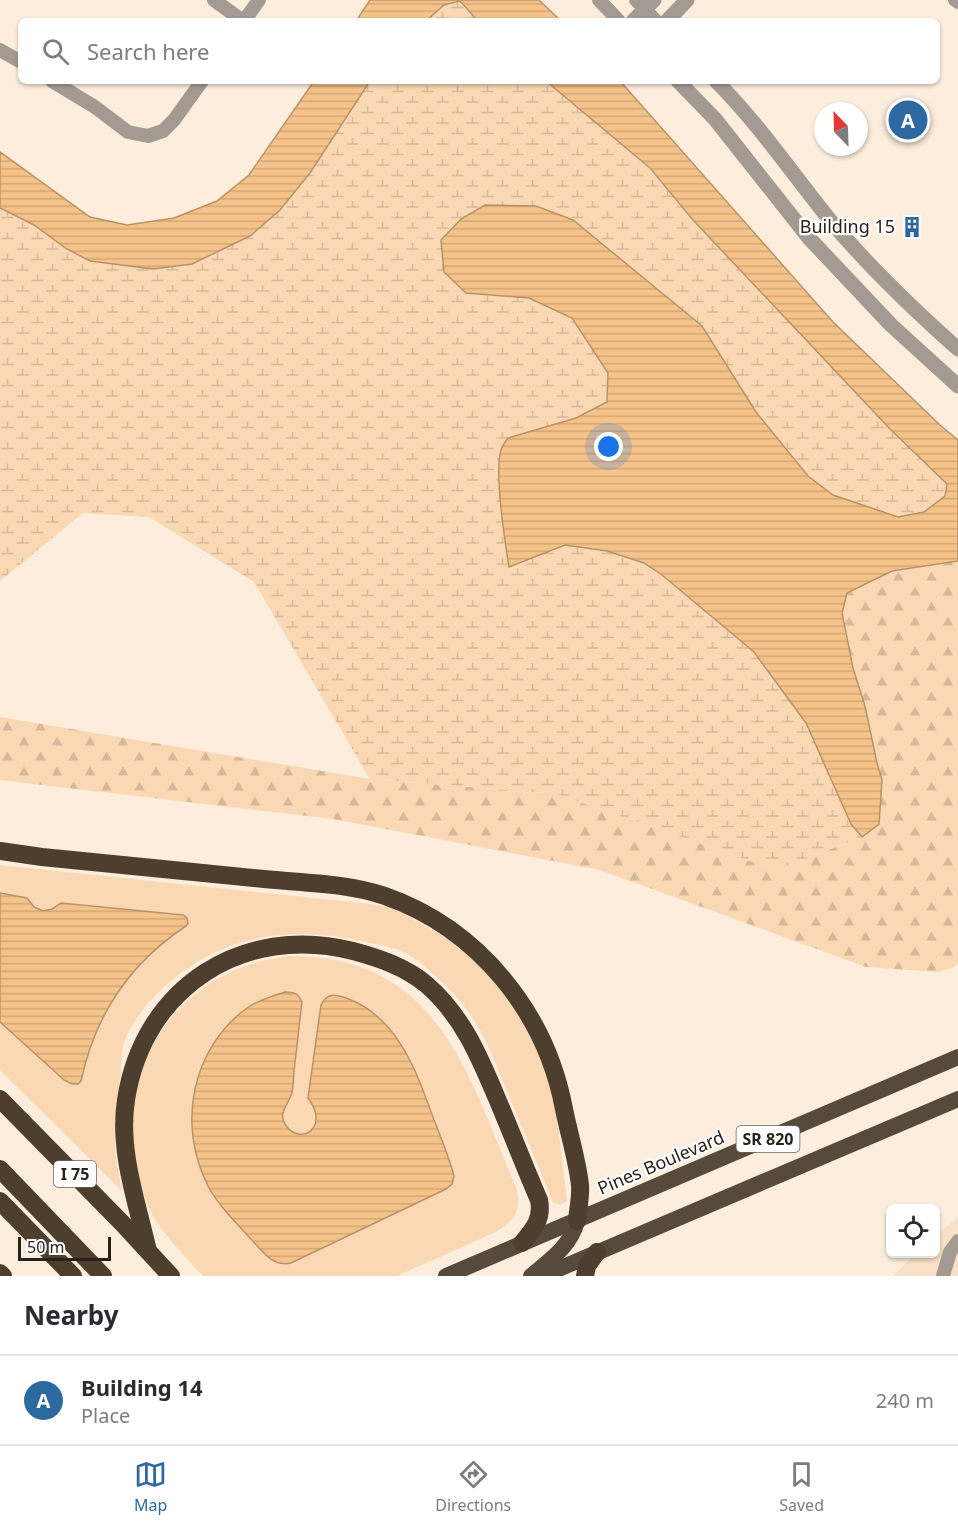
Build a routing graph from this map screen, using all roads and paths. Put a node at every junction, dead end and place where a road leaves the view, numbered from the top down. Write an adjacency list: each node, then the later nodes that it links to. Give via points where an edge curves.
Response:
1 (214, 0): 6 (street)
2 (260, 0): 7 (street)
3 (598, 0): 8 (street)
4 (687, 0): 11 (street)
5 (645, 3): 9 (street); 10 (street)
6 (240, 18)
7 (246, 18)
8 (616, 18)
9 (635, 18)
10 (654, 18)
11 (670, 18)
12 (0, 50): 13 (street)
13 (18, 60)
14 (57, 84): 15 (street, via 96,106 128,132 148,136 163,131 174,120)
15 (200, 84)
16 (681, 84): 19 (street, via 715,119 809,238 891,325)
17 (719, 84): 18 (street, via 831,221 910,306)
18 (958, 349)
19 (958, 386)
20 (0, 851): 26 (highway, via 367,891 394,900 448,929 507,982 548,1050 561,1091 580,1186)
21 (958, 1057): 26 (highway, Pines Boulevard / SR 820)
22 (0, 1099): 29 (highway, I 75)
23 (958, 1099): 30 (highway, SR 820)
24 (0, 1169): 35 (highway)
25 (0, 1200): 34 (highway)
26 (577, 1221): 28 (highway, Pines Boulevard / SR 820); 38 (highway, via 561,1251)
27 (958, 1241): 32 (street)
28 (522, 1243): 29 (highway, via 539,1219 539,1200 474,1046 454,1014 427,985 396,966 345,949 305,944 260,949 222,963 174,997 149,1033 133,1072 124,1119 128,1164); 37 (highway, Pines Boulevard / SR 820)
29 (148, 1251): 36 (highway, I 75)
30 (597, 1252): 39 (highway, SR 820); 40 (highway)
31 (0, 1273): 33 (highway)
32 (943, 1274)
33 (3, 1276)
34 (73, 1276)
35 (103, 1276)
36 (171, 1276)
37 (446, 1276)
38 (531, 1276)
39 (542, 1276)
40 (585, 1276)

